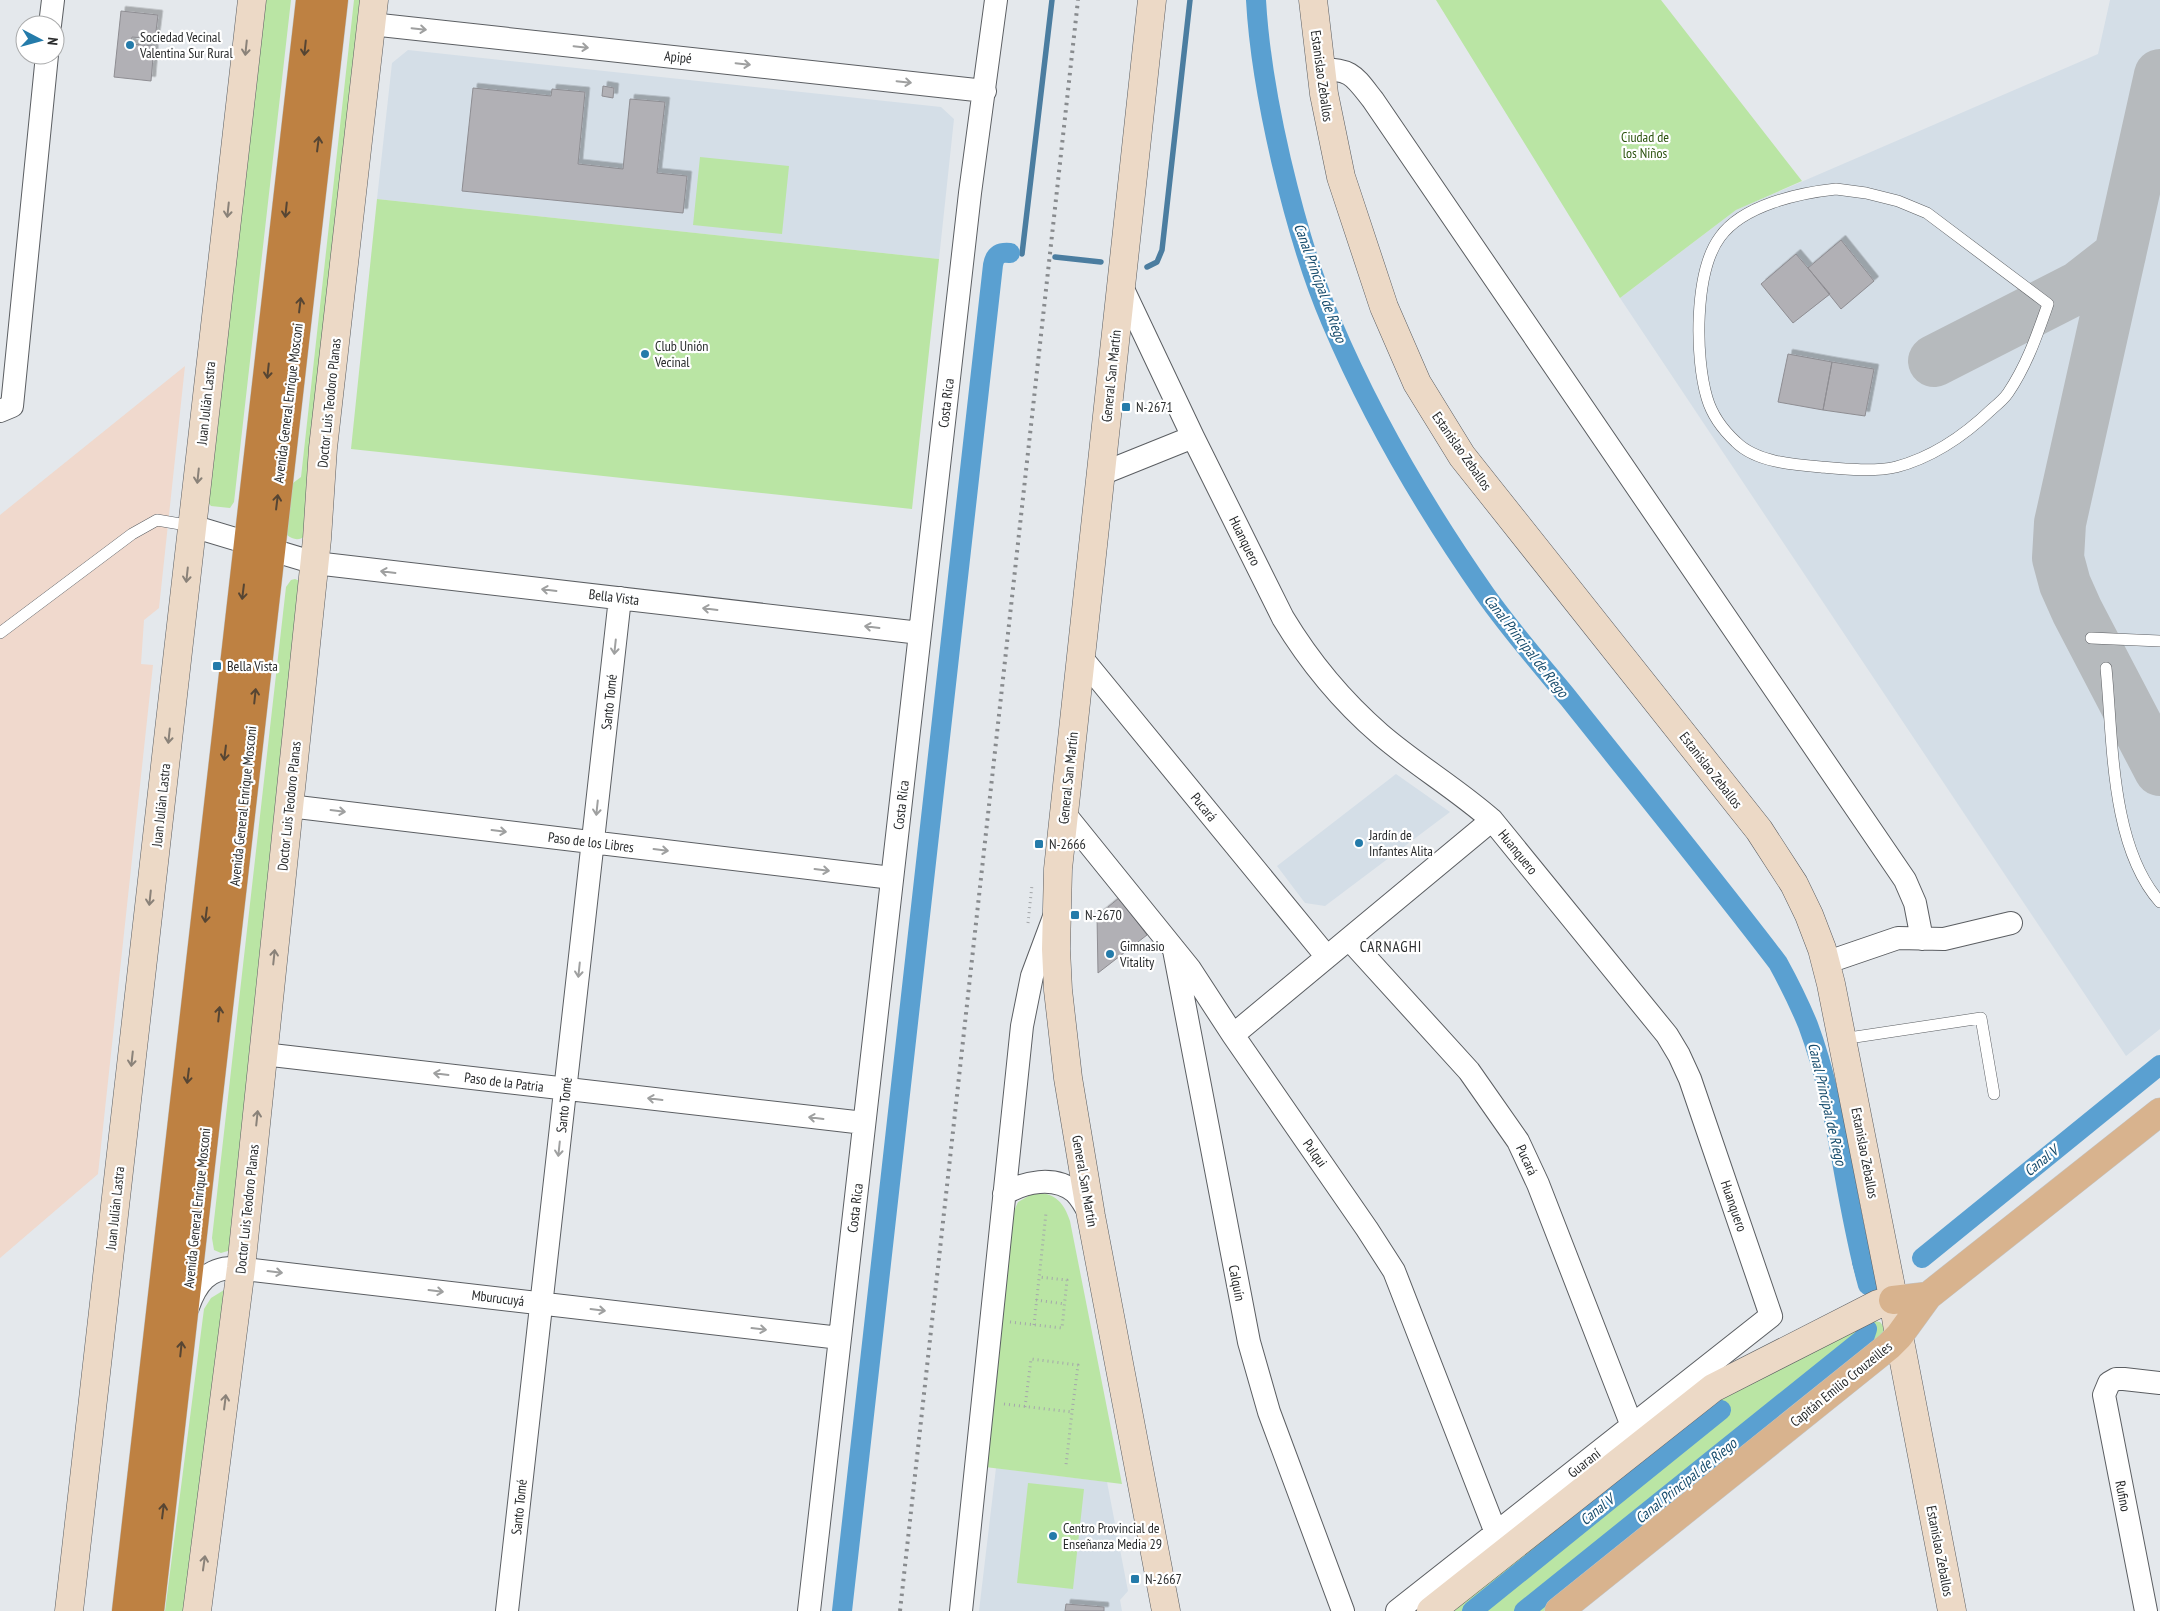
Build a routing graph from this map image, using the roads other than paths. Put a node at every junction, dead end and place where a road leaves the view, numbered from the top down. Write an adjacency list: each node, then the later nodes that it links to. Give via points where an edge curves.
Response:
1 (53, 0): 9 (street)
2 (252, 0): 18 (street, Juan Julián Lastra, one-way to 18)
3 (310, 0): 19 (highway, Avenida General Enrique Mosconi, one-way to 19)
4 (334, 0): 19 (highway, Avenida General Enrique Mosconi, one-way to 4)
5 (996, 0): 12 (street, Costa Rica)
6 (1152, 0): 13 (street, General San Martín)
7 (1313, 0): 11 (street, Estanislao Zeballos)
8 (372, 12): 12 (street, Apipé, one-way to 12); 20 (street, Doctor Luis Teodoro Planas, via 324,440)
9 (51, 15)
10 (46, 65): 15 (street, via 12,406)
11 (1320, 69): 37 (street, via 1340,69 1354,76 1378,108 1906,880 1915,903); 40 (street, Estanislao Zeballos, via 1341,177 1366,258 1400,347 1434,413 1462,456 1759,830 1794,884 1809,915)
12 (985, 91): 22 (street, Costa Rica, via 970,193)
13 (1121, 284): 16 (street, Huanquero); 17 (street, General San Martín)
14 (2048, 304): 14 (lane, via 1927,213 1898,201 1836,189 1778,200 1738,220 1720,236 1709,259 1701,295 1698,353 1707,399 1719,425 1745,450 1774,460 1816,467 1895,467 1935,453 1972,428 2007,395 2030,354)
15 (0, 411)
16 (1193, 437): 17 (street); 30 (street, Huanquero, via 1283,618 1313,664 1381,734)
17 (1101, 474): 26 (street, General San Martín)
18 (192, 526): 19 (street, Bella Vista); 23 (lane, via 157,520 132,534); 61 (street, Juan Julián Lastra, one-way to 61)
19 (260, 547): 20 (street, Bella Vista); 55 (highway, Avenida General Enrique Mosconi, one-way to 19); 62 (highway, Avenida General Enrique Mosconi, one-way to 62)
20 (315, 563): 21 (street, Bella Vista, one-way to 20); 28 (street, Doctor Luis Teodoro Planas)
21 (620, 598): 22 (street, Bella Vista, one-way to 21); 31 (street, Santo Tomé, one-way to 31)
22 (920, 632): 32 (street, Costa Rica)
23 (0, 634)
24 (2091, 638): 25 (lane)
25 (2160, 641)
26 (1081, 657): 29 (street, General San Martín); 39 (street, Pucará)
27 (2106, 668): 33 (lane, via 2124,830 2147,886)
28 (290, 806): 31 (street, Paso de los Libres, one-way to 31); 43 (street, Doctor Luis Teodoro Planas, one-way to 28)
29 (1064, 812): 34 (street, General San Martín); 38 (street, Pulqui)
30 (1492, 820): 36 (street); 54 (street, Huanquero, via 1653,1016 1679,1055)
31 (593, 842): 32 (street, Paso de los Libres, one-way to 32); 44 (street, Santo Tomé, one-way to 44)
32 (892, 878): 47 (street, Costa Rica)
33 (2160, 902)
34 (1056, 909): 48 (street, via 1026,1002); 49 (street, General San Martín, via 1062,1034)
35 (2011, 923): 37 (street, via 1944,939)
36 (1350, 939): 39 (street); 59 (street, Pucará, via 1469,1071 1518,1140)
37 (1922, 939): 40 (street, via 1898,938)
38 (1172, 944): 41 (street, Pulqui); 69 (street, Calquín, via 1249,1342 1269,1412)
39 (1327, 958): 41 (street)
40 (1825, 963): 42 (street, Estanislao Zeballos)
41 (1233, 1035): 60 (street, Pulqui, via 1394,1271)
42 (1842, 1039): 45 (lane, via 1981,1018); 52 (street, Estanislao Zeballos)
43 (263, 1054): 44 (street, Paso de la Patria, one-way to 43); 50 (street, Doctor Luis Teodoro Planas, one-way to 43)
44 (566, 1089): 47 (street, Paso de la Patria, one-way to 44); 53 (street, Santo Tomé, one-way to 53)
45 (1994, 1094)
46 (2160, 1112): 51 (main road, Capitán Emilio Crouzeilles)
47 (864, 1123): 57 (street, Costa Rica)
48 (1004, 1194): 49 (street, via 1028,1183 1052,1183 1074,1192); 67 (street)
49 (1091, 1216): 68 (street, General San Martín)
50 (240, 1268): 53 (street, Mburucuyá, one-way to 53); 55 (street, Mburucuyá, via 222,1268 207,1275 195,1289); 64 (street, Doctor Luis Teodoro Planas, one-way to 50)
51 (1928, 1296): 52 (main road); 56 (main road, Capitán Emilio Crouzeilles)
52 (1893, 1300): 56 (street, Estanislao Zeballos); 71 (street, via 1870,1308 1713,1388)
53 (541, 1303): 57 (street, Mburucuyá, one-way to 57); 65 (street, Santo Tomé)
54 (1771, 1316): 59 (street, Guaraní)
55 (185, 1318): 63 (highway, Avenida General Enrique Mosconi, one-way to 55)
56 (1899, 1336): 72 (main road, Capitán Emilio Crouzeilles); 73 (street, Estanislao Zeballos)
57 (840, 1338): 66 (street, Costa Rica)
58 (2160, 1383): 74 (street, Rufino, via 2116,1379 2109,1382 2104,1399)
59 (1632, 1426): 60 (street, Guaraní)
60 (1496, 1533): 70 (street, Guaraní)
61 (69, 1611)
62 (126, 1611)
63 (150, 1611)
64 (197, 1611)
65 (507, 1611)
66 (808, 1611)
67 (961, 1611)
68 (1166, 1611)
69 (1343, 1611)
70 (1397, 1611)
71 (1431, 1611)
72 (1559, 1611)
73 (1952, 1611)
74 (2146, 1611)

